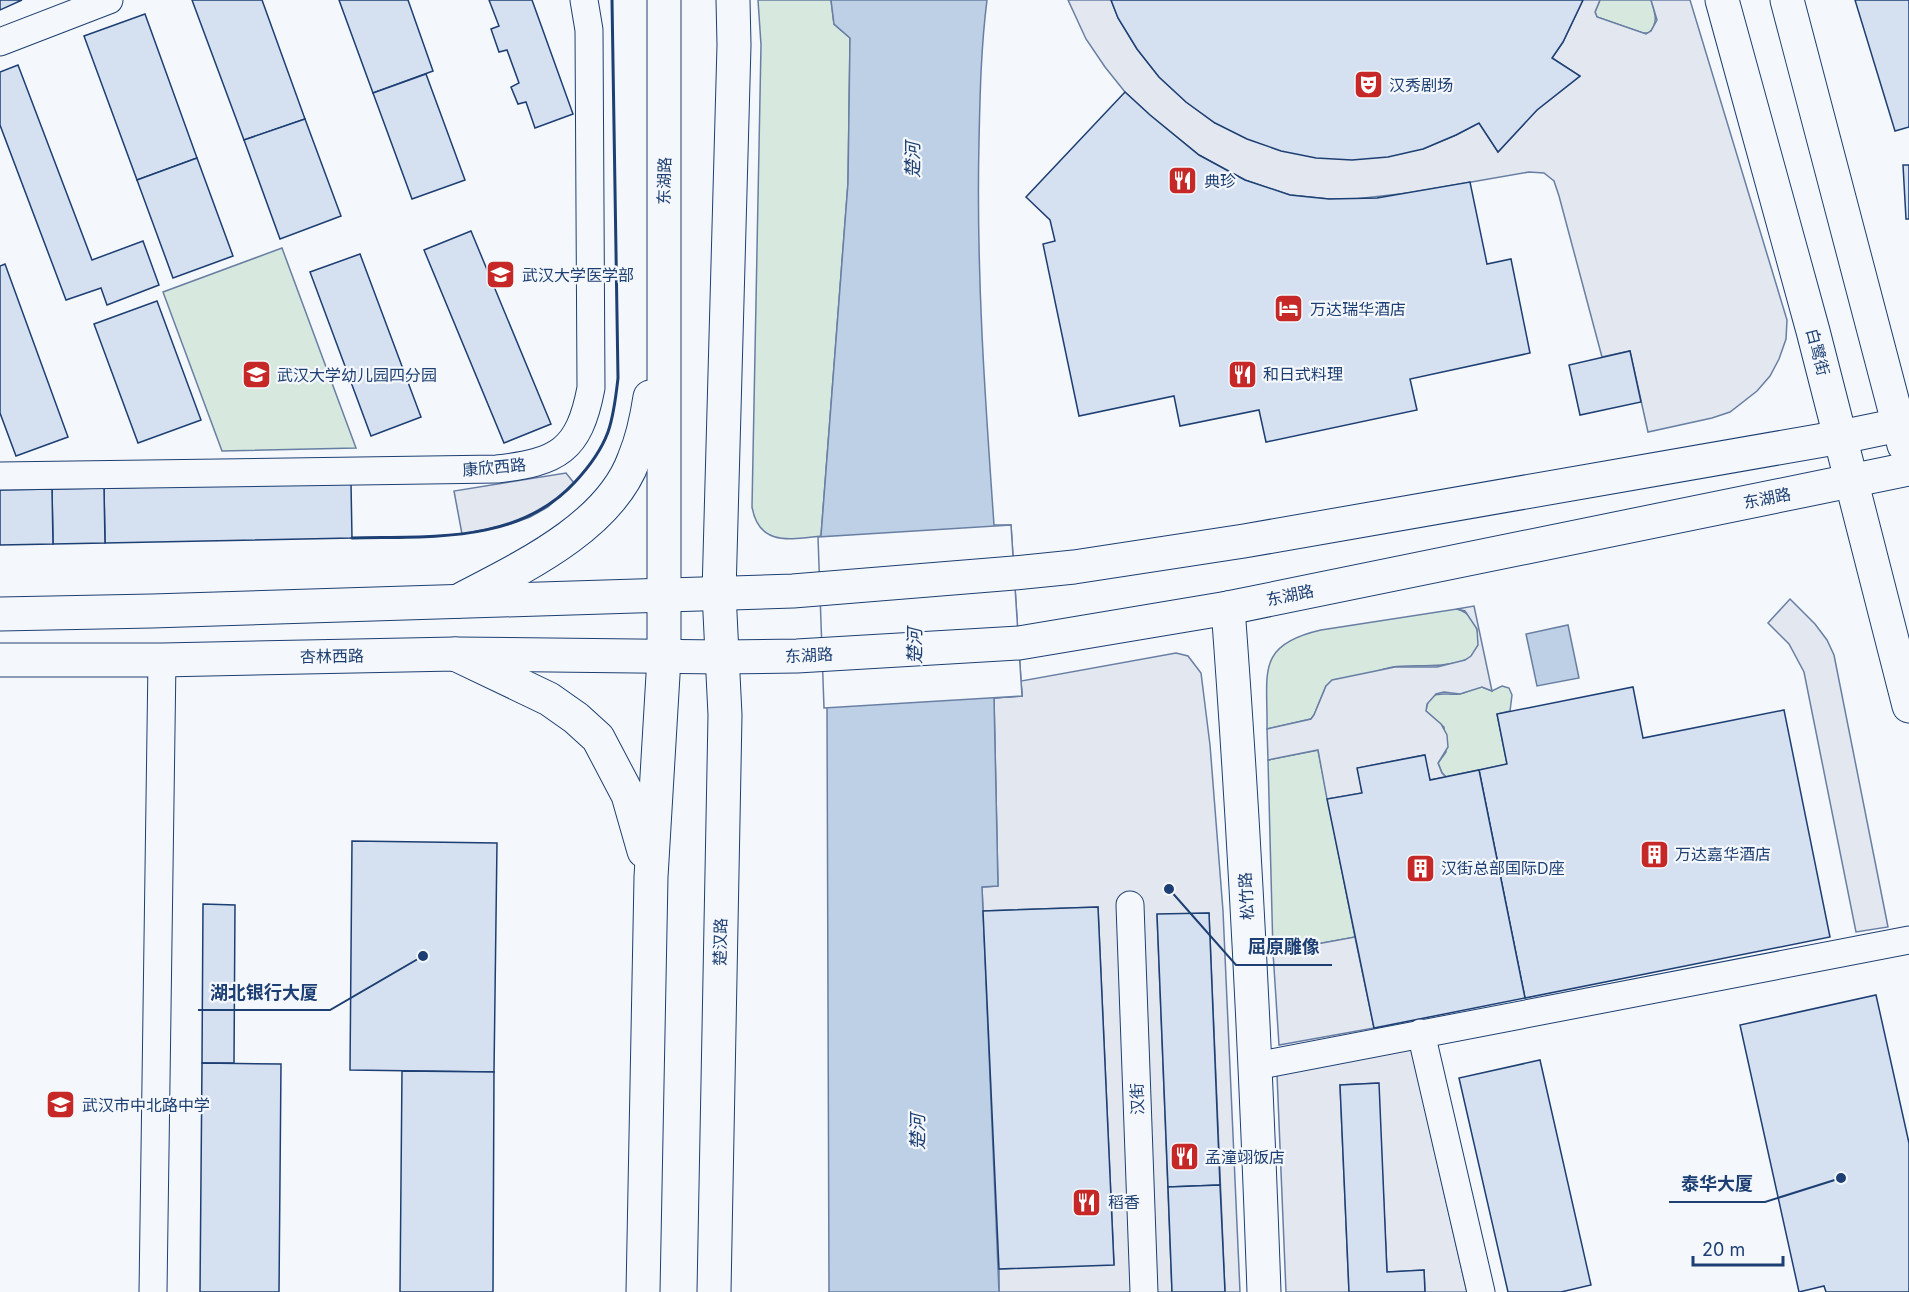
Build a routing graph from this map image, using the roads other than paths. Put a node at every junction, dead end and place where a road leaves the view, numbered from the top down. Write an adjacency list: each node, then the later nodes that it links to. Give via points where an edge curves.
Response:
1 (109, 0): 7 (street)
2 (584, 0): 13 (street, 康欣西路, via 590,30 591,388 581,426 565,447 530,465 497,469)
3 (664, 0): 8 (main road, 东湖路)
4 (733, 0): 15 (main road)
5 (1722, 0): 10 (main road, 白鹭街)
6 (1787, 0): 9 (main road)
7 (0, 42)
8 (663, 315): 16 (main road, 东湖路); 17 (main road, via 648,408 634,460 623,482 572,536)
9 (1904, 423): 10 (main road); 11 (main road)
10 (1840, 437): 14 (main road, 白鹭街); 15 (main road, via 1074,567 793,591)
11 (1909, 464)
12 (1909, 469): 14 (main road, 东湖路)
13 (0, 476)
14 (1852, 480): 18 (main road, 东湖路); 25 (main road, 白鹭街)
15 (719, 592): 16 (main road); 21 (main road, 楚汉路)
16 (664, 594): 17 (main road); 22 (main road)
17 (458, 601): 19 (main road)
18 (1228, 608): 21 (main road, 东湖路, via 1019,643); 30 (main road, 松竹路)
19 (0, 614)
20 (455, 654): 22 (main road, 杏林西路); 24 (main road, 杏林西路); 26 (main road, via 549,699 598,738 628,795)
21 (721, 657): 22 (main road, 东湖路); 33 (main road, 楚汉路, via 725,715)
22 (664, 658): 26 (main road)
23 (0, 660): 24 (main road, 杏林西路)
24 (162, 660): 31 (street)
25 (1909, 706)
26 (651, 877): 32 (main road)
27 (1130, 906): 34 (street, 汉街)
28 (1909, 940): 29 (street)
29 (1421, 1034): 30 (street); 36 (street)
30 (1256, 1066): 35 (main road, 松竹路)
31 (153, 1292)
32 (643, 1292)
33 (714, 1292)
34 (1144, 1292)
35 (1264, 1292)
36 (1481, 1292)

